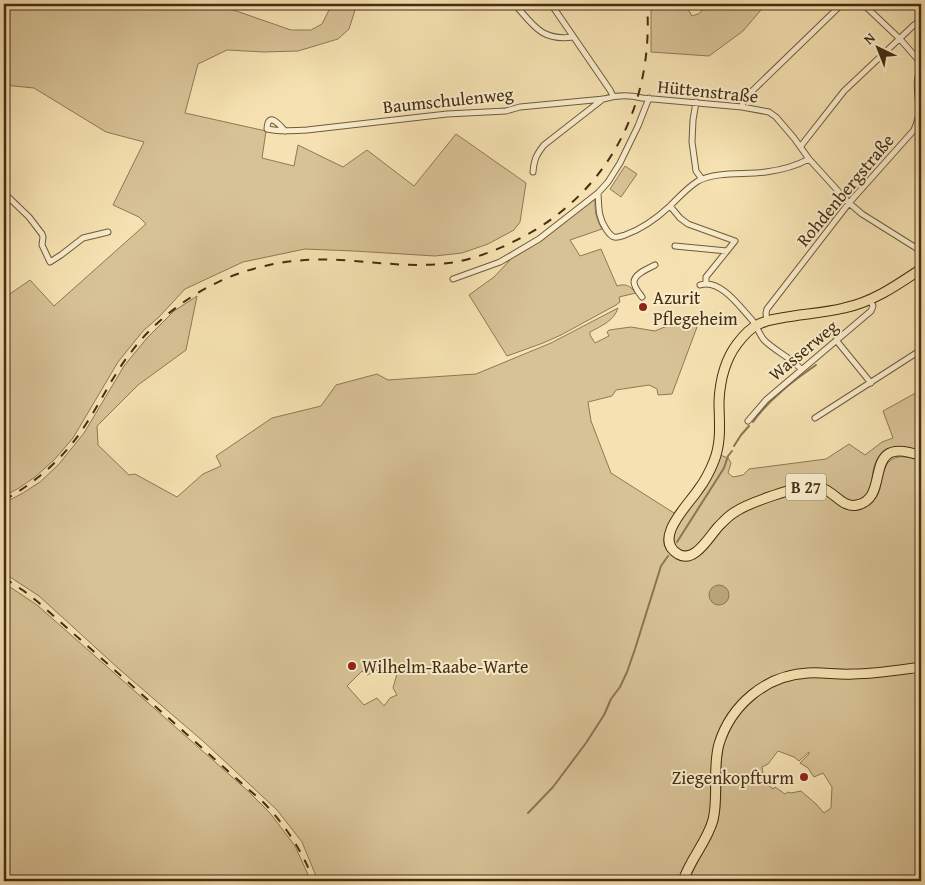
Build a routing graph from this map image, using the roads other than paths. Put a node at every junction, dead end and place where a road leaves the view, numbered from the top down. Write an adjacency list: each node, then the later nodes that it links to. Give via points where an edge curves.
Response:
1 (551, 4): 6 (street)
2 (842, 4): 14 (street, via 747,96)
3 (864, 4): 7 (street)
4 (518, 8): 6 (street, via 550,37)
5 (921, 20): 7 (street)
6 (573, 37): 10 (street)
7 (900, 38): 8 (street); 16 (street, via 844,91)
8 (921, 63)
9 (921, 69): 22 (street, Rohdenbergstraße, via 918,76 918,121 914,130)
10 (613, 96): 11 (street, Hüttenstraße); 12 (street, Baumschulenweg)
11 (649, 98): 13 (street, Hüttenstraße); 20 (street, via 620,163)
12 (604, 99): 15 (street, Baumschulenweg); 18 (street, via 544,145 534,160)
13 (696, 102): 14 (street, Hüttenstraße); 19 (street, via 692,142 696,171)
14 (742, 107): 16 (street, Hüttenstraße, via 769,112)
15 (285, 131)
16 (800, 146): 17 (street, Hüttenstraße)
17 (809, 159): 19 (street, via 777,170); 22 (street, Hüttenstraße)
18 (533, 172)
19 (702, 179): 23 (street, via 687,188)
20 (598, 193): 23 (street, via 599,215 609,233 616,238 644,226); 30 (street, via 539,239 500,262)
21 (4, 195): 24 (street, via 29,217 42,234 42,245 50,262 83,238)
22 (849, 203): 27 (street, Hüttenstraße); 35 (street, Rohdenbergstraße, via 767,309)
23 (670, 206): 26 (street, via 688,224 735,241)
24 (108, 232)
25 (675, 246): 26 (street)
26 (727, 251): 31 (street, via 706,277)
27 (921, 251)
28 (656, 265): 33 (street, via 647,268 634,281)
29 (921, 269): 34 (main road, B 27)
30 (453, 280)
31 (706, 283): 32 (street); 36 (street, via 728,294)
32 (700, 286)
33 (642, 297)
34 (870, 300): 35 (main road, B 27, via 844,308); 37 (street, Wasserweg, via 871,310)
35 (768, 321): 36 (main road, B 27)
36 (755, 326): 39 (street, via 764,340); 43 (main road, B 27, via 735,346 725,367 720,392 720,436 714,461 669,536 670,544 678,554 687,556 695,553 720,525 740,509 794,490 821,488 851,506 860,504 874,493 879,466 885,456 900,451)
37 (836, 340): 39 (street, Wasserweg); 40 (street)
38 (921, 350): 40 (street)
39 (801, 369): 42 (street, Wasserweg)
40 (871, 383): 41 (street)
41 (815, 418)
42 (748, 421)
43 (921, 456)
44 (921, 667): 45 (main road, via 860,674 798,674 769,683 748,698 732,717 722,738 717,757 713,818)
45 (683, 881)

